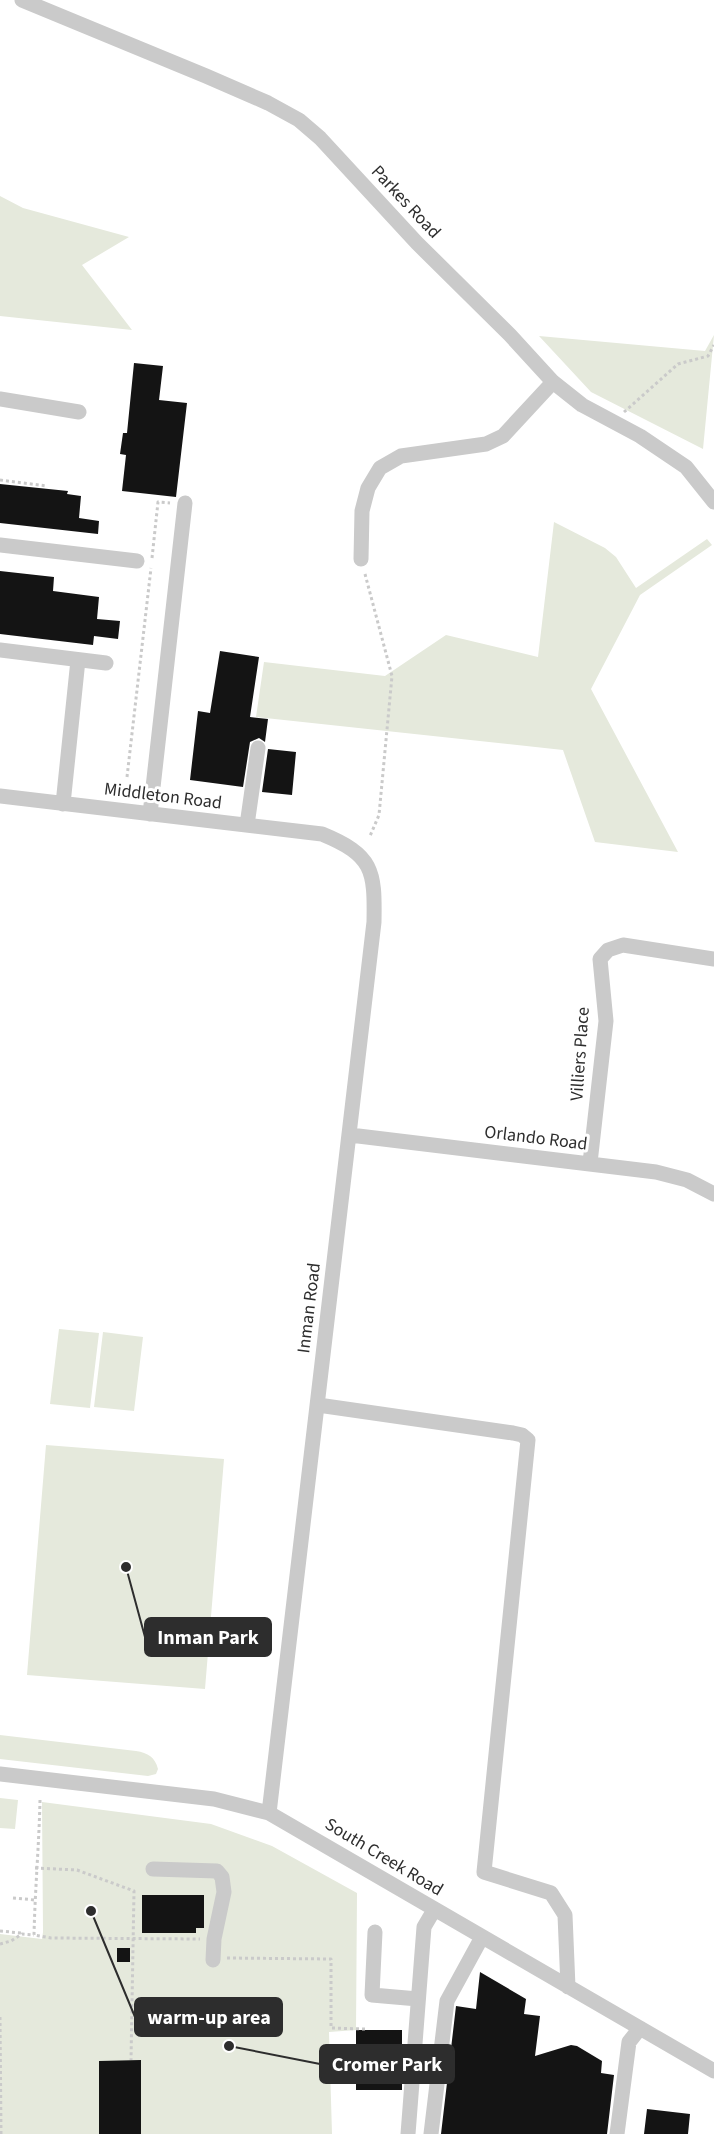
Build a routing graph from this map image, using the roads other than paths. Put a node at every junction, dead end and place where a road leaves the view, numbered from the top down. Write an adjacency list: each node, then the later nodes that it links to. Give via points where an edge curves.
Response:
1 (22, 0): 2 (street, Parkes Road, via 206,76 299,120)
2 (553, 382): 5 (street, Parkes Road, via 582,405 640,436 686,467); 8 (street, via 503,436 486,444 401,456 380,468 368,488 362,511)
3 (0, 399): 4 (street)
4 (79, 412)
5 (714, 502)
6 (181, 503): 16 (street)
7 (0, 546): 9 (street)
8 (362, 559)
9 (137, 561)
10 (0, 650): 11 (street)
11 (78, 660): 12 (street); 15 (street)
12 (106, 663)
13 (258, 748): 17 (street)
14 (0, 796): 15 (street, Middleton Road)
15 (63, 804): 16 (street, Middleton Road)
16 (150, 814): 17 (street, Middleton Road)
17 (247, 825): 18 (street, Middleton Road)
18 (322, 834): 20 (street, Inman Road, via 346,844 360,856 375,886)
19 (714, 958): 21 (street, Villiers Place, via 623,945 608,950 600,959 606,1021)
20 (350, 1135): 21 (street, Orlando Road); 23 (street, Inman Road)
21 (590, 1163): 22 (street, Orlando Road, via 656,1172 687,1180)
22 (714, 1194)
23 (318, 1406): 25 (street, Inman Road); 31 (street, via 513,1433 528,1440 484,1872 551,1893 565,1915)
24 (0, 1774): 25 (street, South Creek Road, via 214,1799)
25 (269, 1813): 27 (street, South Creek Road)
26 (153, 1869): 30 (street, via 206,1869 217,1871 222,1877 225,1892)
27 (434, 1910): 29 (street, South Creek Road); 32 (street, via 424,1927)
28 (375, 1932): 32 (street, via 372,1995)
29 (482, 1937): 31 (street, South Creek Road); 36 (street, via 447,2001)
30 (213, 1959)
31 (568, 1987): 33 (street, South Creek Road)
32 (418, 1999): 35 (street)
33 (640, 2028): 34 (street, South Creek Road); 37 (street, via 629,2042)
34 (714, 2071)
35 (408, 2134)
36 (431, 2134)
37 (617, 2134)

